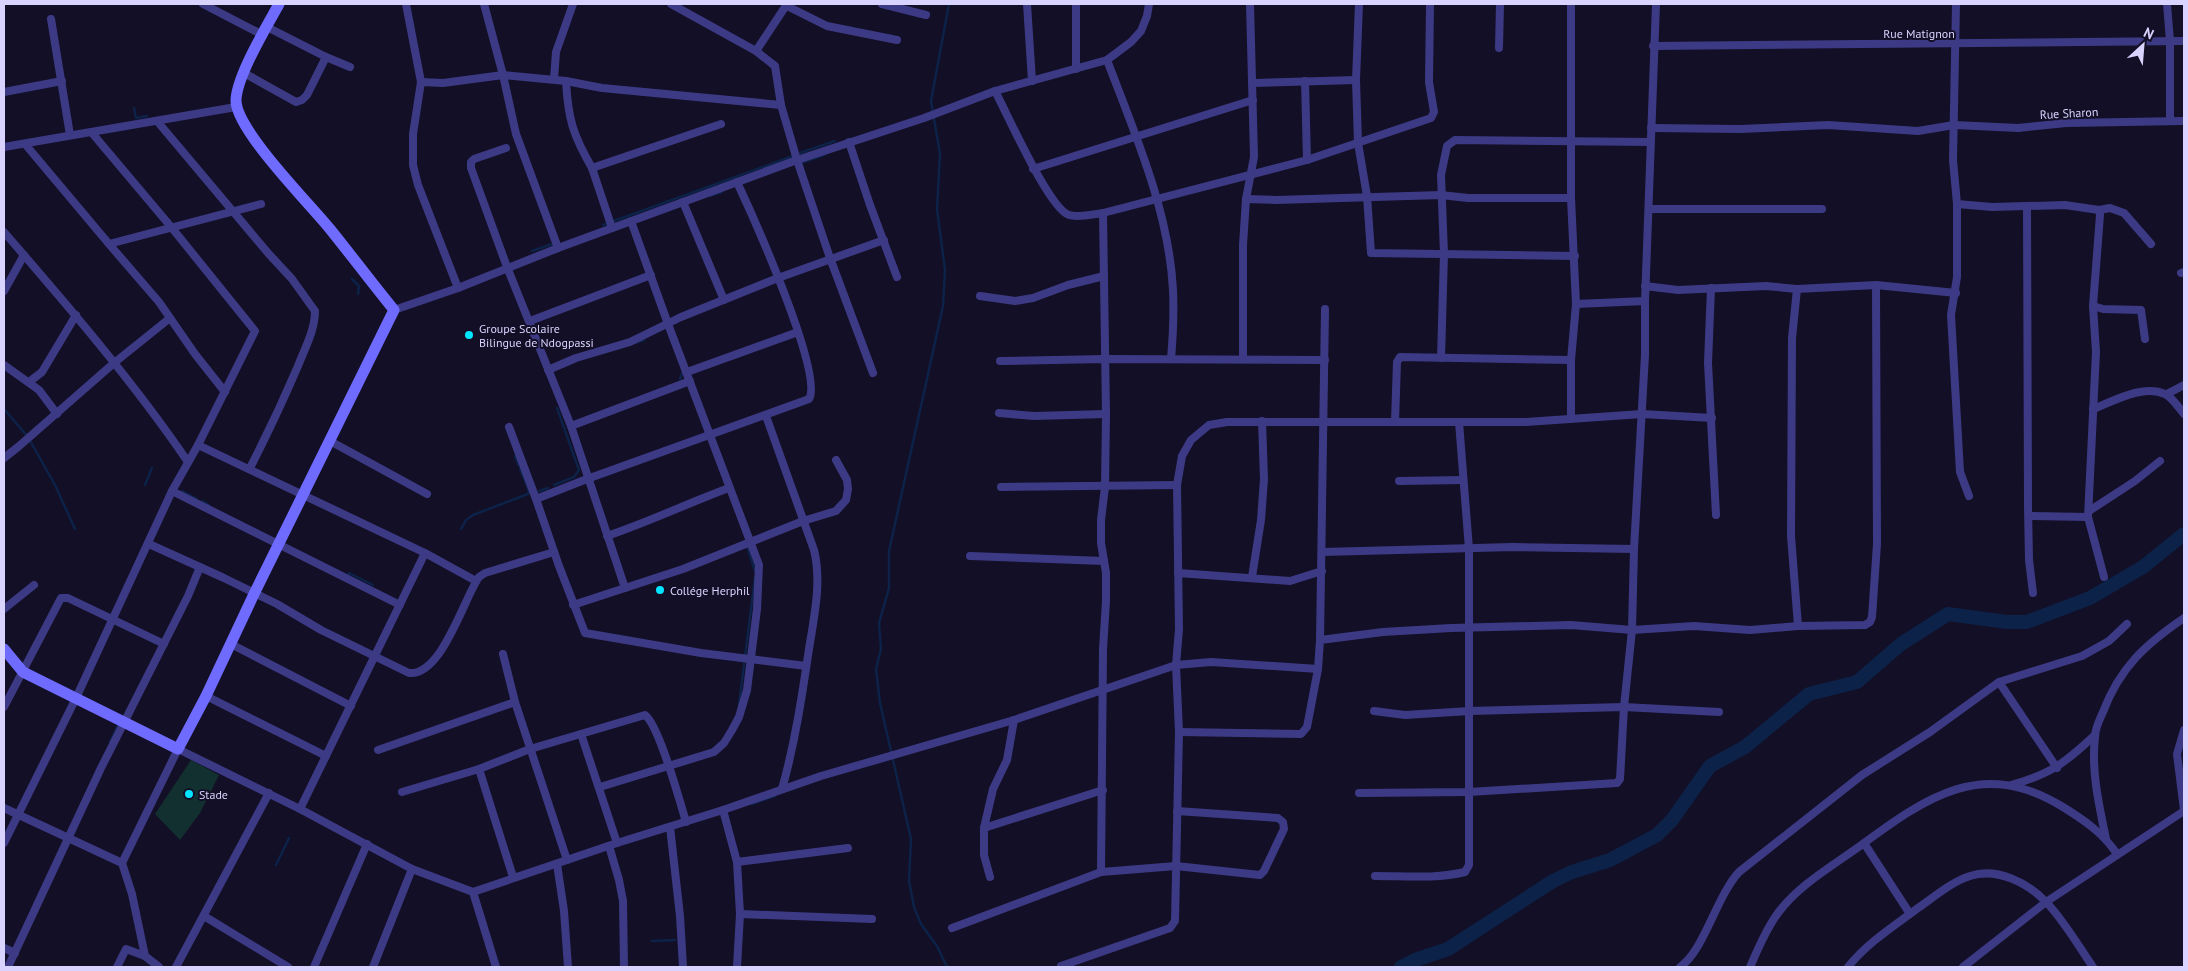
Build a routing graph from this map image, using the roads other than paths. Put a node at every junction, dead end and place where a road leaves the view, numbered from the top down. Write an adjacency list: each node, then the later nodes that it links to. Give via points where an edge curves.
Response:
1 (203, 4): 22 (street)
2 (279, 4): 22 (main road)
3 (406, 4): 42 (street)
4 (484, 4): 35 (street)
5 (572, 4): 36 (street, via 556,52)
6 (671, 4): 29 (street)
7 (882, 4): 20 (street)
8 (1027, 4): 40 (street)
9 (1076, 4): 33 (street)
10 (1149, 4): 31 (street, via 1141,31)
11 (1250, 4): 43 (street)
12 (1359, 4): 37 (street)
13 (1430, 4): 61 (street, via 1429,82 1434,115)
14 (1500, 4): 28 (street)
15 (1570, 4): 59 (street)
16 (1656, 4): 27 (street)
17 (1956, 4): 26 (street)
18 (2167, 4): 24 (street)
19 (787, 5): 23 (street, via 827,26); 29 (street)
20 (926, 15)
21 (51, 19): 38 (street)
22 (265, 31): 30 (street); 34 (main road)
23 (897, 40)
24 (2170, 41): 25 (street, Rue Matignon); 26 (street, Rue Matignon); 50 (street)
25 (2184, 41)
26 (1954, 44): 27 (street, Rue Matignon); 53 (street)
27 (1653, 46): 54 (street)
28 (1499, 48)
29 (756, 51): 47 (street, via 775,66)
30 (326, 57): 32 (street); 34 (street, via 307,95 296,102)
31 (1107, 60): 33 (street); 57 (street)
32 (350, 67)
33 (1076, 69): 40 (street)
34 (244, 73): 48 (main road)
35 (503, 75): 36 (street); 42 (street); 92 (street, via 516,134)
36 (554, 79): 39 (street)
37 (1356, 80): 41 (street); 61 (street)
38 (62, 81): 44 (street); 56 (street)
39 (566, 81): 47 (street, via 602,88); 67 (street, via 570,122)
40 (1032, 81): 45 (street)
41 (1305, 81): 43 (street); 66 (street)
42 (421, 82): 104 (street, via 413,134 413,165)
43 (1252, 82): 46 (street)
44 (4, 91)
45 (995, 91): 58 (street); 68 (street)
46 (1252, 100): 57 (street); 69 (street)
47 (781, 105): 65 (street)
48 (236, 107): 49 (street); 115 (main road, via 261,148)
49 (157, 121): 55 (street); 83 (street)
50 (2170, 121): 51 (street, Rue Sharon); 53 (street, Rue Sharon, via 2066,123 2018,128)
51 (2184, 121)
52 (721, 124): 67 (street)
53 (1954, 125): 54 (street, Rue Sharon, via 1918,131 1828,125 1740,129); 78 (street)
54 (1651, 128): 60 (street)
55 (92, 133): 56 (street); 86 (street)
56 (70, 135): 62 (street)
57 (1137, 138): 68 (street); 75 (street)
58 (849, 142): 65 (street); 89 (street)
59 (1572, 142): 60 (street); 71 (street, via 1450,142 1446,146 1441,175); 73 (street)
60 (1650, 142): 80 (street)
61 (1358, 143): 66 (street); 72 (street)
62 (26, 144): 63 (street); 90 (street)
63 (4, 147)
64 (506, 148): 97 (street, via 474,159 471,168)
65 (797, 160): 70 (street); 96 (street)
66 (1307, 160): 69 (street)
67 (592, 168): 87 (street)
68 (1033, 170): 84 (street, via 1068,215)
69 (1252, 175): 74 (street); 75 (street)
70 (737, 182): 76 (street); 101 (street)
71 (1441, 195): 72 (street); 73 (street); 93 (street)
72 (1366, 196): 74 (street); 93 (street, via 1371,253)
73 (1571, 198): 95 (street)
74 (1246, 199): 125 (street)
75 (1158, 200): 84 (street); 124 (street, via 1173,289)
76 (683, 202): 85 (street); 110 (street)
77 (261, 204): 83 (street)
78 (1956, 204): 79 (street); 108 (street)
79 (2027, 206): 82 (street, via 2065,205); 176 (street)
80 (1649, 209): 81 (street); 103 (street)
81 (1822, 209)
82 (2099, 210): 91 (street, via 2110,208 2124,213); 113 (street)
83 (235, 212): 86 (street); 161 (street, via 315,311 314,327 307,345)
84 (1103, 213): 99 (street)
85 (632, 221): 87 (street); 98 (street)
86 (172, 228): 90 (street); 137 (street, via 255,331)
87 (612, 228): 92 (street)
88 (4, 232): 94 (street)
89 (884, 240): 96 (street); 100 (street)
90 (109, 244): 117 (street)
91 (2151, 244)
92 (558, 248): 97 (street)
93 (1444, 254): 95 (street); 122 (street)
94 (24, 255): 107 (street); 116 (street)
95 (1575, 256): 112 (street)
96 (830, 258): 101 (street); 133 (street)
97 (507, 267): 104 (street); 118 (street)
98 (651, 275): 118 (street); 119 (street)
99 (1104, 276): 109 (street, via 1024,299); 123 (street)
100 (897, 277)
101 (778, 278): 110 (street); 120 (street)
102 (1876, 285): 106 (street); 108 (street); 205 (street, via 1877,544 1872,617 1870,622 1859,626)
103 (1645, 286): 105 (street, via 1678,290); 111 (street)
104 (458, 288): 115 (street)
105 (1711, 288): 106 (street, via 1766,286); 146 (street, via 1708,363)
106 (1797, 289): 205 (street, via 1792,338 1791,536)
107 (4, 291)
108 (1956, 293): 172 (street, via 1952,315 1960,472)
109 (980, 296)
110 (724, 300): 119 (street)
111 (1644, 302): 112 (street); 143 (street)
112 (1576, 304): 127 (street)
113 (2093, 306): 121 (street, via 2141,310); 139 (street, via 2096,352)
114 (1325, 309): 126 (street)
115 (394, 310): 155 (main road)
116 (76, 315): 129 (street); 135 (street, via 42,372)
117 (170, 318): 129 (street); 137 (street)
118 (530, 322): 131 (street)
119 (668, 324): 131 (street, via 630,342); 132 (street)
120 (798, 332): 132 (street); 145 (street, via 812,395)
121 (2145, 339)
122 (1441, 358): 127 (street); 150 (street, via 1398,358)
123 (1105, 359): 124 (street); 128 (street); 142 (street)
124 (1171, 359): 125 (street)
125 (1243, 359): 126 (street)
126 (1325, 360): 148 (street)
127 (1571, 360): 147 (street)
128 (1000, 361)
129 (114, 363): 141 (street); 160 (street)
130 (4, 365): 135 (street)
131 (548, 370): 152 (street)
132 (687, 372): 134 (street)
133 (873, 373)
134 (690, 381): 152 (street); 154 (street)
135 (30, 382): 141 (street)
136 (2184, 385): 138 (street)
137 (225, 392): 156 (street)
138 (2167, 394): 139 (street, via 2151,390 2136,393); 144 (street)
139 (2094, 409): 174 (street)
140 (999, 413): 142 (street, via 1034,416)
141 (57, 414): 157 (street)
142 (1106, 414): 167 (street)
143 (1642, 414): 146 (street); 147 (street); 183 (street)
144 (2184, 414)
145 (766, 416): 154 (street); 177 (street)
146 (1712, 418): 175 (street)
147 (1571, 419): 151 (street)
148 (1324, 420): 149 (street); 150 (street); 185 (street)
149 (1262, 421): 165 (street, via 1209,425 1190,440 1182,456); 193 (street, via 1262,504)
150 (1395, 422): 151 (street)
151 (1459, 422): 163 (street)
152 (570, 426): 162 (street)
153 (509, 427): 173 (street)
154 (711, 434): 162 (street); 168 (street)
155 (330, 441): 170 (street); 171 (main road)
156 (198, 445): 160 (street); 161 (street)
157 (4, 458)
158 (836, 460): 177 (street, via 847,480 846,500 836,511)
159 (2160, 461): 174 (street)
160 (188, 462): 169 (street)
161 (250, 468): 171 (street)
162 (587, 479): 173 (street); 178 (street)
163 (1463, 480): 164 (street); 182 (street)
164 (1399, 481)
165 (1178, 486): 167 (street); 191 (street)
166 (1001, 487): 167 (street)
167 (1105, 487): 188 (street, via 1101,520)
168 (729, 488): 178 (street); 179 (street)
169 (172, 491): 180 (street); 181 (street)
170 (427, 494)
171 (303, 495): 180 (main road); 186 (street)
172 (1969, 496)
173 (536, 499): 184 (street)
174 (2088, 514): 176 (street); 192 (street)
175 (1716, 515)
176 (2029, 516): 197 (street)
177 (803, 521): 179 (street); 216 (street, via 818,566)
178 (607, 536): 196 (street)
179 (750, 542): 196 (street); 214 (street, via 756,554 759,576)
180 (279, 543): 198 (main road); 199 (street)
181 (149, 544): 189 (street); 203 (street)
182 (1469, 549): 183 (street); 185 (street); 206 (street)
183 (1634, 549): 207 (street)
184 (554, 552): 194 (street, via 485,573); 200 (street)
185 (1322, 552): 190 (street)
186 (425, 553): 194 (street); 199 (street)
187 (970, 556): 188 (street)
188 (1104, 561): 220 (street)
189 (200, 567): 198 (street); 209 (street)
190 (1322, 571): 193 (street, via 1290,581); 208 (street)
191 (1178, 573): 193 (street); 215 (street)
192 (2104, 577)
193 (1252, 578)
194 (476, 581): 213 (street, via 450,638 420,671 409,673)
195 (34, 585): 201 (street)
196 (625, 588): 200 (street)
197 (2033, 593)
198 (254, 594): 210 (main road); 213 (street)
199 (400, 605): 213 (street)
200 (573, 605): 214 (street, via 585,633 591,635)
201 (4, 610)
202 (2184, 618): 235 (street, via 2140,652 2124,670 2110,694)
203 (112, 619): 209 (street); 218 (street, via 68,598 61,598); 222 (street)
204 (2127, 624): 219 (street, via 2110,640 2082,656)
205 (1798, 626): 207 (street, via 1750,630 1694,626)
206 (1467, 628): 207 (street, via 1571,625); 208 (street, via 1383,632); 228 (street)
207 (1632, 630): 226 (street)
208 (1320, 640): 217 (street)
209 (164, 644): 231 (street)
210 (231, 644): 221 (main road); 224 (street)
211 (4, 649): 218 (main road)
212 (502, 654): 223 (street)
213 (376, 656): 224 (street)
214 (751, 659): 216 (street); 240 (street, via 739,717 724,743 714,752)
215 (1176, 665): 217 (street, via 1211,662); 220 (street); 233 (street)
216 (806, 666): 245 (street, via 801,706)
217 (1318, 669): 233 (street, via 1304,732)
218 (23, 672): 222 (main road); 225 (street)
219 (1999, 682): 241 (street); 302 (street, via 1930,732 1862,775 1739,872 1720,899 1694,953)
220 (1103, 689): 230 (street); 246 (street)
221 (206, 696): 236 (main road); 239 (street)
222 (76, 698): 231 (main road); 256 (street)
223 (515, 702): 237 (street); 238 (street)
224 (351, 706): 239 (street)
225 (4, 707)
226 (1624, 707): 228 (street); 229 (street); 249 (street, via 1621,776 1617,783)
227 (1374, 711): 228 (street, via 1405,715)
228 (1470, 711): 249 (street)
229 (1719, 712)
230 (1014, 720): 245 (street); 259 (street, via 1008,760 993,789)
231 (126, 722): 236 (main road); 260 (street, via 101,768)
232 (2184, 730): 254 (street, via 2176,754)
233 (1179, 732): 255 (street)
234 (581, 734): 237 (street); 240 (street, via 645,715); 244 (street)
235 (2095, 735): 241 (street); 261 (street, via 2094,770)
236 (178, 749): 250 (street); 271 (street)
237 (530, 749): 242 (street); 269 (street)
238 (378, 750)
239 (326, 756): 252 (street)
240 (668, 766): 244 (street); 257 (street)
241 (2057, 768): 243 (street)
242 (479, 769): 247 (street); 277 (street)
243 (2010, 785): 261 (street, via 2057,803); 264 (street, via 1980,785 1943,793)
244 (600, 787): 263 (street)
245 (782, 788): 253 (street)
246 (1103, 790): 259 (street); 275 (street)
247 (402, 792)
248 (1359, 792): 249 (street)
249 (1469, 792): 276 (street, via 1469,865 1465,872)
250 (269, 793): 252 (street); 283 (street)
251 (4, 808): 256 (street)
252 (300, 809): 265 (street)
253 (723, 810): 257 (street); 270 (street)
254 (2184, 810): 268 (street)
255 (1178, 812): 273 (street); 273 (street, via 1278,818 1284,828 1260,875)
256 (18, 815): 260 (street); 262 (street)
257 (686, 822): 258 (street)
258 (670, 827): 263 (street); 300 (street)
259 (984, 828): 278 (street, via 984,855)
260 (70, 838): 271 (street); 287 (street)
261 (2106, 839): 268 (street)
262 (4, 843)
263 (617, 843): 266 (street)
264 (1864, 843): 282 (street); 303 (street, via 1805,886 1778,913)
265 (367, 844): 274 (street); 295 (street)
266 (609, 846): 269 (street); 299 (street, via 623,901)
267 (848, 848): 270 (street)
268 (2117, 854): 280 (street)
269 (567, 860): 272 (street)
270 (737, 862): 281 (street)
271 (122, 863): 288 (street)
272 (556, 864): 277 (street); 298 (street, via 564,911)
273 (1176, 866): 275 (street); 289 (street, via 1176,913 1170,928)
274 (412, 869): 279 (street); 296 (street)
275 (1101, 872): 285 (street)
276 (1375, 876)
277 (513, 877): 279 (street)
278 (990, 877)
279 (473, 892): 297 (street)
280 (2046, 902): 282 (street, via 2025,885 2005,876 1988,874 1971,876 1940,892); 305 (street); 306 (street)
281 (740, 914): 284 (street); 301 (street)
282 (1910, 914): 304 (street, via 1880,936)
283 (204, 916): 293 (street); 294 (street)
284 (872, 919)
285 (952, 928)
286 (4, 948): 287 (street)
287 (15, 954): 290 (street)
288 (145, 956): 291 (street, via 126,949); 292 (street)
289 (1061, 966)
290 (8, 967)
291 (117, 967)
292 (159, 967)
293 (176, 967)
294 (288, 967)
295 (314, 967)
296 (373, 967)
297 (496, 967)
298 (568, 967)
299 (624, 967)
300 (683, 967)
301 (737, 967)
302 (1680, 967)
303 (1750, 967)
304 (1848, 967)
305 (1963, 967)
306 (2093, 967)

